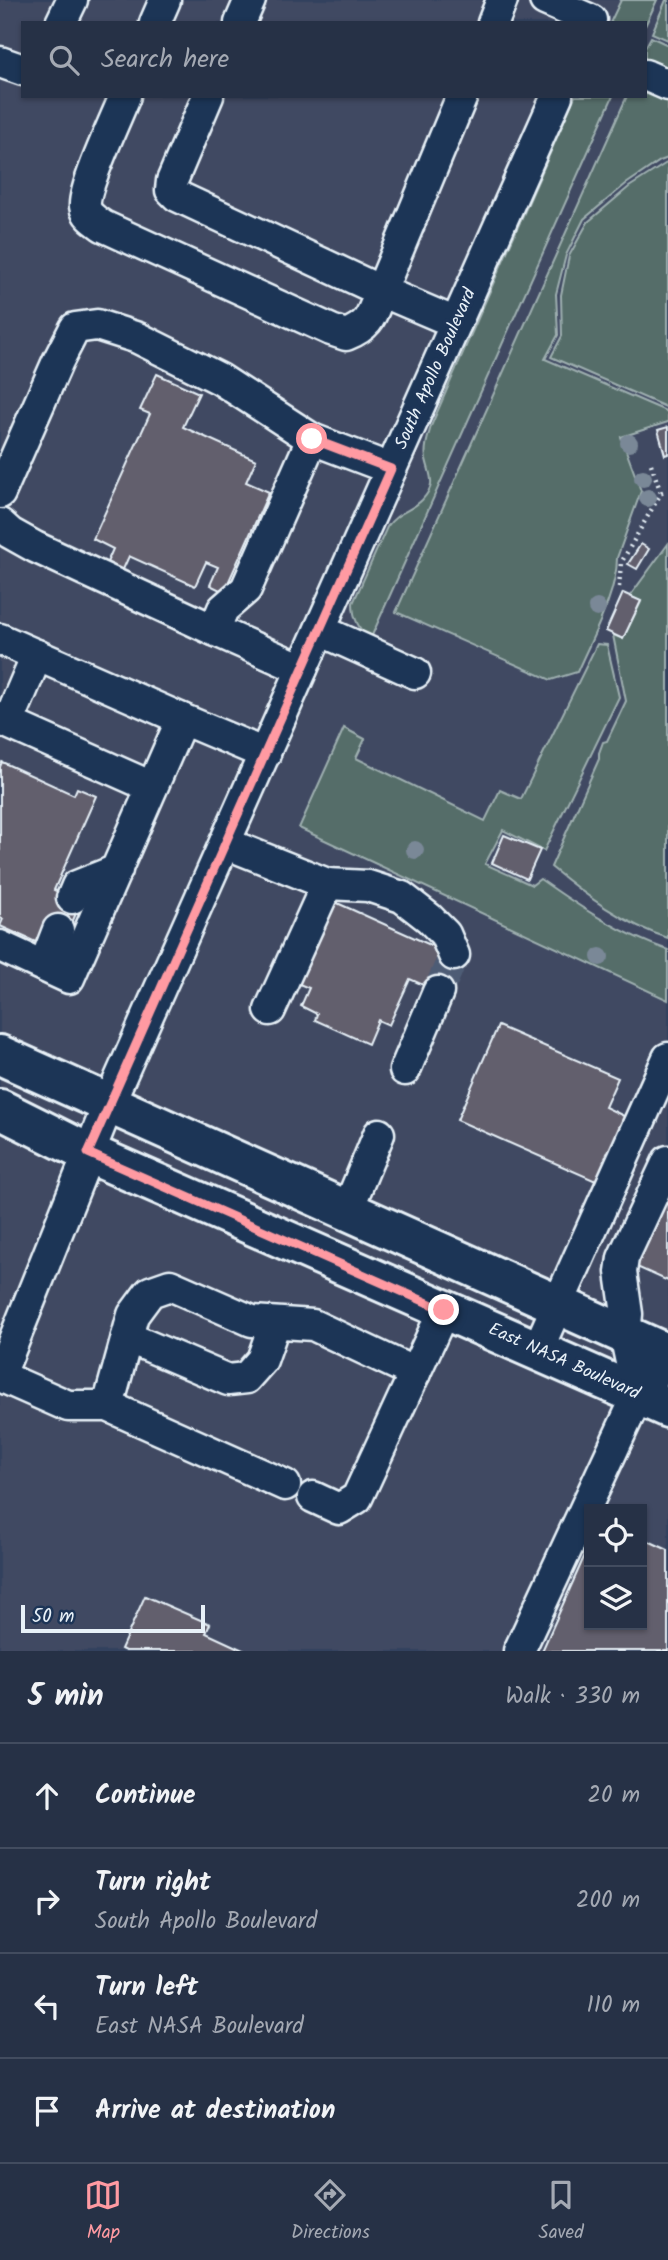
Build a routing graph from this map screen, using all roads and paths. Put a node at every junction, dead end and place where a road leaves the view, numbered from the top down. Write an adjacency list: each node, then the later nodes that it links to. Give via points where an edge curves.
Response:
1 (72, 0): 7 (street)
2 (165, 0): 8 (street)
3 (250, 0): 9 (street)
4 (502, 0): 10 (street)
5 (544, 0): 6 (street)
6 (594, 14)
7 (62, 21)
8 (156, 21)
9 (241, 21)
10 (494, 21)
11 (0, 62): 12 (street)
12 (21, 69)
13 (647, 76): 14 (street)
14 (668, 85)
15 (124, 98): 19 (street, via 91,177 85,205 103,226 346,335 368,323)
16 (207, 98): 19 (street, via 171,190)
17 (461, 98): 19 (street)
18 (556, 98): 20 (street, South Apollo Boulevard)
19 (381, 291): 20 (street)
20 (456, 323): 23 (street, South Apollo Boulevard)
21 (312, 439): 23 (street); 25 (street, via 220,379 138,338 97,325 75,328); 29 (street, via 246,589 223,609)
22 (651, 464): 26 (path)
23 (391, 469): 30 (street, South Apollo Boulevard)
24 (668, 492): 26 (path)
25 (0, 493)
26 (661, 493): 28 (path, via 621,563)
27 (0, 524): 29 (street, via 34,547)
28 (619, 587)
29 (214, 630): 33 (street)
30 (320, 630): 33 (street, South Apollo Boulevard); 34 (street)
31 (0, 639): 32 (street)
32 (37, 655): 35 (street); 37 (street, via 8,723)
33 (302, 669): 36 (street, South Apollo Boulevard)
34 (415, 673)
35 (181, 719): 36 (street); 37 (street)
36 (265, 754): 38 (street, South Apollo Boulevard)
37 (152, 787): 39 (street)
38 (225, 843): 40 (street); 51 (street, South Apollo Boulevard)
39 (117, 870): 41 (street, via 77,886); 45 (street, via 69,978)
40 (327, 884): 44 (street, via 368,886 402,897 445,934); 47 (street)
41 (72, 898)
42 (58, 930): 45 (street)
43 (0, 946): 45 (street)
44 (454, 955)
45 (44, 966)
46 (438, 992): 50 (street)
47 (270, 1010)
48 (0, 1055): 51 (main road)
49 (668, 1058): 57 (street)
50 (405, 1070)
51 (109, 1103): 54 (street, South Apollo Boulevard); 56 (main road)
52 (0, 1109): 54 (main road, East NASA Boulevard)
53 (379, 1134): 56 (street)
54 (88, 1153): 58 (main road, East NASA Boulevard); 66 (street, South Apollo Boulevard)
55 (668, 1161): 60 (street, via 623,1258)
56 (347, 1211): 57 (main road)
57 (557, 1304): 60 (main road); 62 (street)
58 (444, 1310): 62 (main road, East NASA Boulevard); 65 (street)
59 (275, 1323): 61 (street, via 251,1321 170,1285 150,1292 133,1315); 61 (street, via 262,1360 246,1378 228,1380); 65 (street, via 313,1325)
60 (625, 1334): 63 (main road); 67 (street)
61 (127, 1337): 68 (street)
62 (537, 1350): 67 (main road, East NASA Boulevard)
63 (668, 1354)
64 (668, 1360): 67 (street)
65 (415, 1373): 70 (street, via 357,1498 340,1509)
66 (0, 1376): 68 (street, via 68,1406)
67 (653, 1401): 71 (street)
68 (108, 1406): 69 (street)
69 (285, 1485)
70 (313, 1497)
71 (519, 1651)

